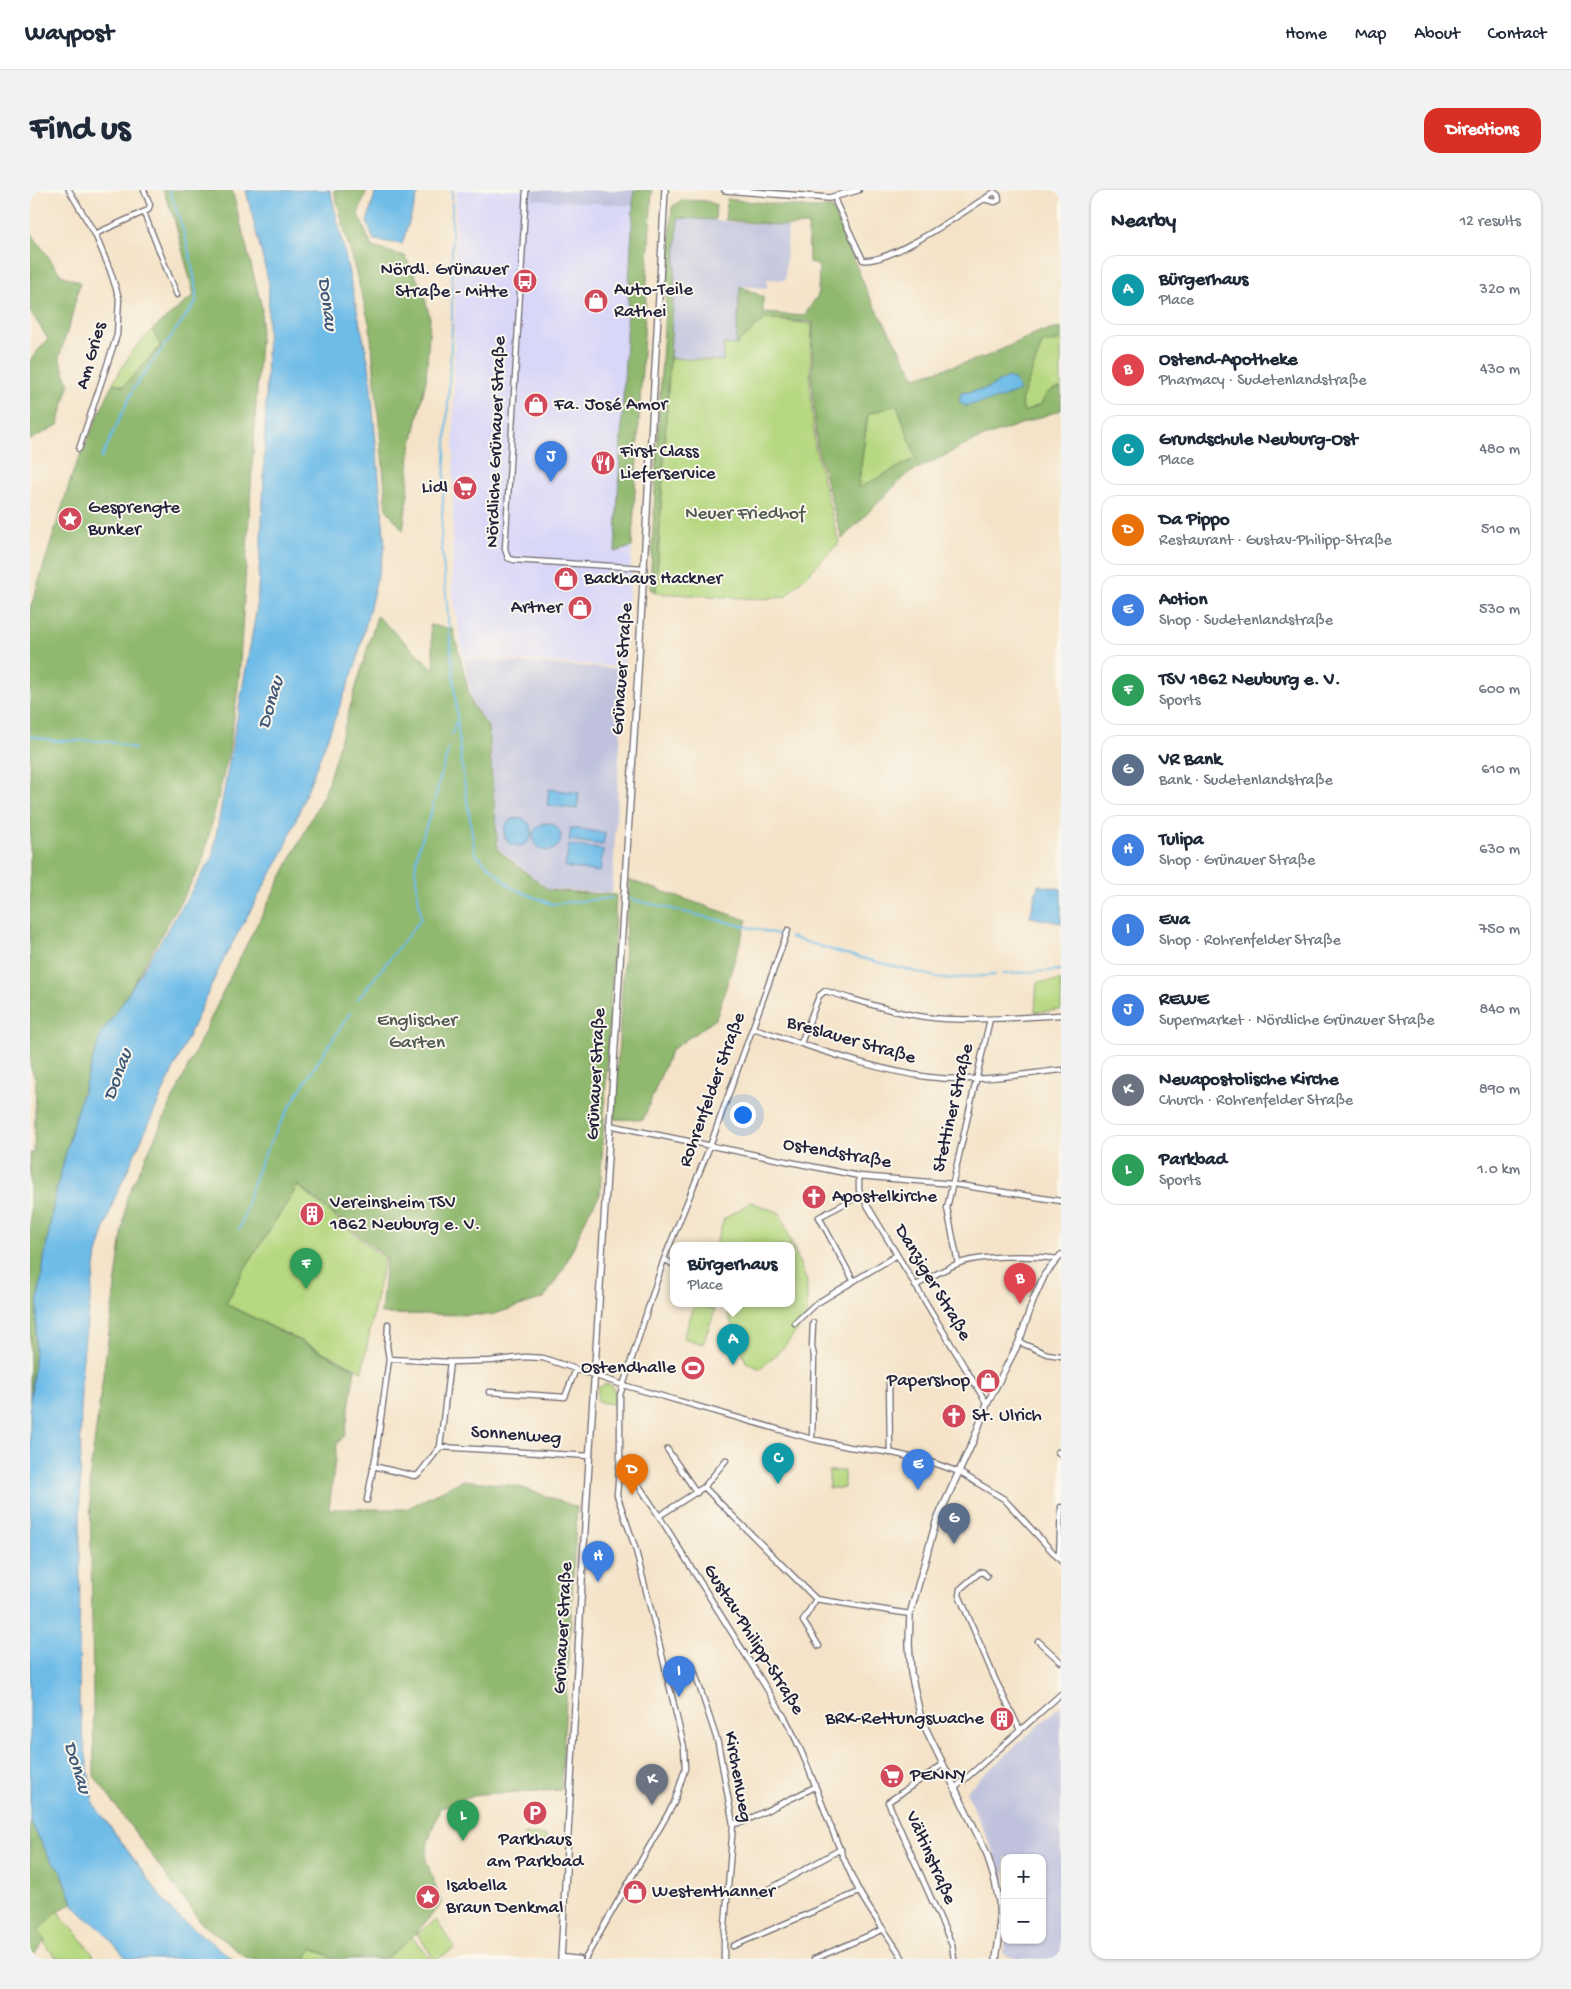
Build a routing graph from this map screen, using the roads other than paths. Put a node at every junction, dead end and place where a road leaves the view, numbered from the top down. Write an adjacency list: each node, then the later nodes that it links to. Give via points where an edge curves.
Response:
1 (69, 190): 11 (street, Am Gries)
2 (144, 190): 10 (street, via 150,208)
3 (526, 190): 14 (street, Nördliche Grünauer Straße, via 505,549 508,558 514,560)
4 (665, 190): 14 (street, Grünauer Straße)
5 (725, 190): 8 (street)
6 (858, 190): 7 (street)
7 (846, 192): 8 (street)
8 (835, 197): 9 (street, via 864,260 868,261 887,256 914,242)
9 (984, 199)
10 (144, 213): 11 (street); 12 (street)
11 (95, 234): 13 (street, Am Gries, via 119,298 117,335)
12 (177, 295)
13 (79, 449)
14 (644, 568): 22 (street, Grünauer Straße)
15 (788, 930): 18 (street, Rohrenfelder Straße)
16 (1061, 1015): 17 (street)
17 (990, 1019): 19 (street, via 944,1019 884,1008 825,991 819,996); 21 (street, Stettiner Straße)
18 (753, 1028): 19 (street, Breslauer Straße); 23 (street, Rohrenfelder Straße)
19 (801, 1043): 21 (street, Breslauer Straße, via 875,1066 929,1077)
20 (1061, 1070): 21 (street, Breslauer Straße)
21 (976, 1079): 25 (street, Stettiner Straße)
22 (609, 1125): 23 (street, Ostendstraße); 45 (street, Grünauer Straße)
23 (710, 1146): 24 (street, Ostendstraße); 28 (street, Rohrenfelder Straße)
24 (859, 1176): 25 (street, Ostendstraße); 26 (street, Danziger Straße)
25 (952, 1184): 27 (street, Ostendstraße); 34 (street, Stettiner Straße, via 947,1208)
26 (860, 1195): 30 (street, Danziger Straße); 35 (street, via 819,1217)
27 (1061, 1201)
28 (671, 1242)
29 (670, 1244): 32 (street, Rohrenfelder Straße)
30 (897, 1255): 35 (street); 36 (street, Danziger Straße)
31 (1059, 1257): 34 (street, via 995,1257); 40 (street, via 1045,1274)
32 (664, 1259): 33 (street); 47 (street, Rohrenfelder Straße)
33 (670, 1262)
34 (958, 1263): 36 (street)
35 (853, 1280): 37 (street, via 814,1305)
36 (915, 1286): 49 (street, Danziger Straße)
37 (795, 1323)
38 (813, 1323): 50 (street)
39 (388, 1324): 42 (street)
40 (1019, 1342): 41 (street, via 1047,1354); 49 (street)
41 (1061, 1356)
42 (389, 1359): 43 (street); 57 (street)
43 (450, 1362): 44 (street, via 525,1357 543,1358); 51 (street)
44 (576, 1368): 45 (street); 48 (street, via 565,1398)
45 (595, 1374): 47 (street); 54 (street, Grünauer Straße)
46 (889, 1381): 53 (street)
47 (623, 1384): 50 (street); 55 (street, Rohrenfelder Straße)
48 (489, 1392)
49 (987, 1404): 58 (street)
50 (812, 1439): 53 (street)
51 (440, 1447): 54 (street, Sonnenweg); 57 (street, via 415,1476)
52 (667, 1449): 60 (street)
53 (890, 1453): 58 (street)
54 (590, 1456): 83 (street, Grünauer Straße)
55 (620, 1457): 63 (street, Gustav-Philipp-Straße); 85 (street, Rohrenfelder Straße, via 617,1495 657,1634 684,1747 685,1769 674,1803)
56 (726, 1460): 59 (street)
57 (373, 1466): 61 (street)
58 (959, 1472): 64 (street, via 1004,1499); 67 (street, via 932,1531)
59 (704, 1487): 60 (street); 66 (street)
60 (697, 1493): 63 (street)
61 (367, 1500)
62 (1061, 1507): 64 (street)
63 (660, 1516): 75 (street, Gustav-Philipp-Straße, via 785,1718)
64 (1060, 1560)
65 (987, 1576): 73 (street, via 984,1572 979,1573 960,1588 959,1595)
66 (816, 1599): 67 (street); 69 (street, via 804,1621)
67 (910, 1614): 74 (street, via 910,1673 922,1719)
68 (1038, 1642): 70 (street)
69 (819, 1646)
70 (1061, 1662)
71 (692, 1664): 77 (street, Kirchenweg, via 718,1743)
72 (1061, 1694): 73 (street)
73 (1020, 1730): 76 (street)
74 (942, 1765): 76 (street); 89 (street, Vältinstraße, via 888,1802 952,1945)
75 (815, 1787): 77 (street); 78 (street, Gustav-Philipp-Straße)
76 (955, 1788): 90 (street, via 987,1854 997,1887 1000,1932)
77 (733, 1824): 86 (street, Kirchenweg)
78 (841, 1849): 79 (street, Gustav-Philipp-Straße); 80 (street)
79 (860, 1892): 81 (street, Gustav-Philipp-Straße); 82 (street)
80 (759, 1895)
81 (884, 1929): 87 (street); 88 (street, Gustav-Philipp-Straße)
82 (733, 1946)
83 (561, 1958): 84 (street)
84 (578, 1959)
85 (585, 1959)
86 (724, 1959)
87 (814, 1959)
88 (903, 1959)
89 (954, 1959)
90 (996, 1959)

